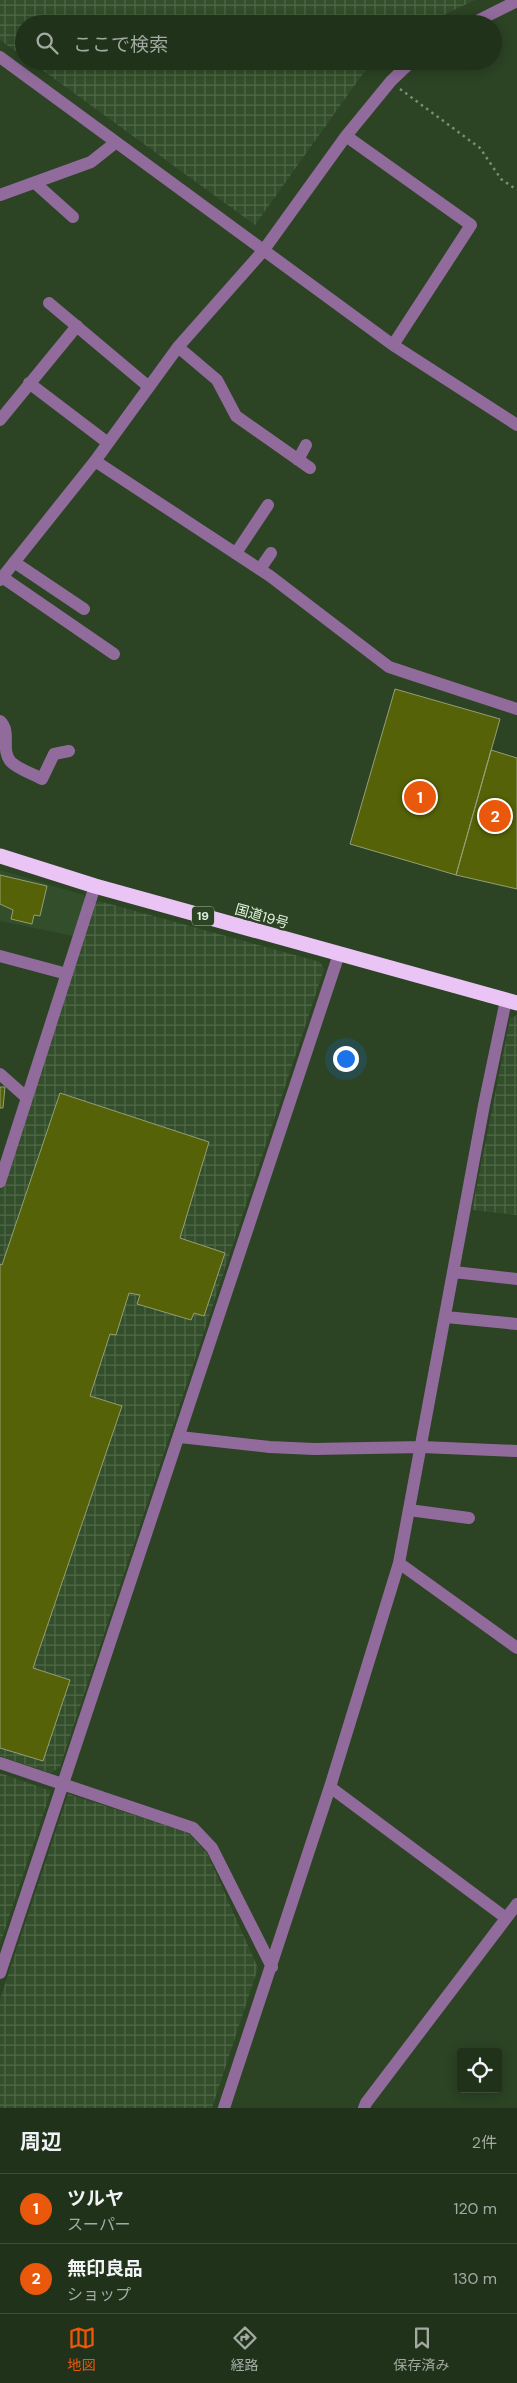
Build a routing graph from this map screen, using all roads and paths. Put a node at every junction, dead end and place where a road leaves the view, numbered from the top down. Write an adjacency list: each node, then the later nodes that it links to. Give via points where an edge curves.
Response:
1 (517, 1): 2 (street)
2 (489, 15)
3 (0, 57): 4 (street)
4 (15, 68)
5 (17, 70): 9 (street)
6 (402, 70): 7 (street)
7 (390, 81): 8 (street); 11 (path, via 480,148 501,179)
8 (346, 136): 14 (street); 17 (street, via 471,225)
9 (115, 143): 10 (street, via 91,162); 14 (street)
10 (35, 182): 12 (street); 13 (street)
11 (517, 190)
12 (0, 195)
13 (73, 217)
14 (263, 251): 17 (street); 18 (street)
15 (49, 303): 16 (street)
16 (78, 326): 19 (street); 20 (street)
17 (393, 345): 22 (street)
18 (178, 347): 20 (street); 25 (street, via 217,380 236,416)
19 (28, 383): 21 (street); 23 (street)
20 (149, 387): 23 (street)
21 (0, 420)
22 (517, 425)
23 (108, 443): 26 (street)
24 (306, 445): 25 (street)
25 (298, 460): 27 (street)
26 (95, 461): 30 (street); 31 (street)
27 (310, 468)
28 (268, 505): 30 (street)
29 (270, 553): 32 (street)
30 (236, 554): 32 (street)
31 (14, 562): 33 (street); 34 (street)
32 (260, 569): 36 (street, via 389,667)
33 (1, 579): 35 (street)
34 (84, 609)
35 (114, 654)
36 (517, 709)
37 (0, 721): 38 (street, via 7,731 7,754 11,762 42,779 54,754)
38 (69, 751)
39 (0, 856): 40 (highway, 国道19号 / 19)
40 (95, 886): 41 (highway, 国道19号 / 19); 43 (street)
41 (339, 954): 44 (highway, 国道19号 / 19); 52 (street)
42 (0, 956): 43 (street)
43 (67, 974): 46 (street)
44 (512, 1002): 48 (street)
45 (0, 1074): 46 (street)
46 (27, 1098): 47 (street)
47 (0, 1182)
48 (454, 1272): 49 (street); 50 (street)
49 (517, 1279)
50 (446, 1317): 51 (street); 53 (street)
51 (517, 1324)
52 (180, 1437): 53 (street, via 314,1449); 60 (street)
53 (422, 1447): 54 (street); 55 (street)
54 (517, 1452)
55 (409, 1510): 56 (street); 57 (street)
56 (469, 1518)
57 (399, 1563): 58 (street); 61 (street)
58 (517, 1648)
59 (0, 1763): 60 (street)
60 (63, 1784): 64 (street, via 194,1828 212,1848); 65 (street)
61 (330, 1788): 63 (street); 64 (street)
62 (517, 1904): 63 (street)
63 (506, 1918): 67 (street)
64 (272, 1967): 66 (street)
65 (0, 1973)
66 (224, 2108)
67 (364, 2108)

